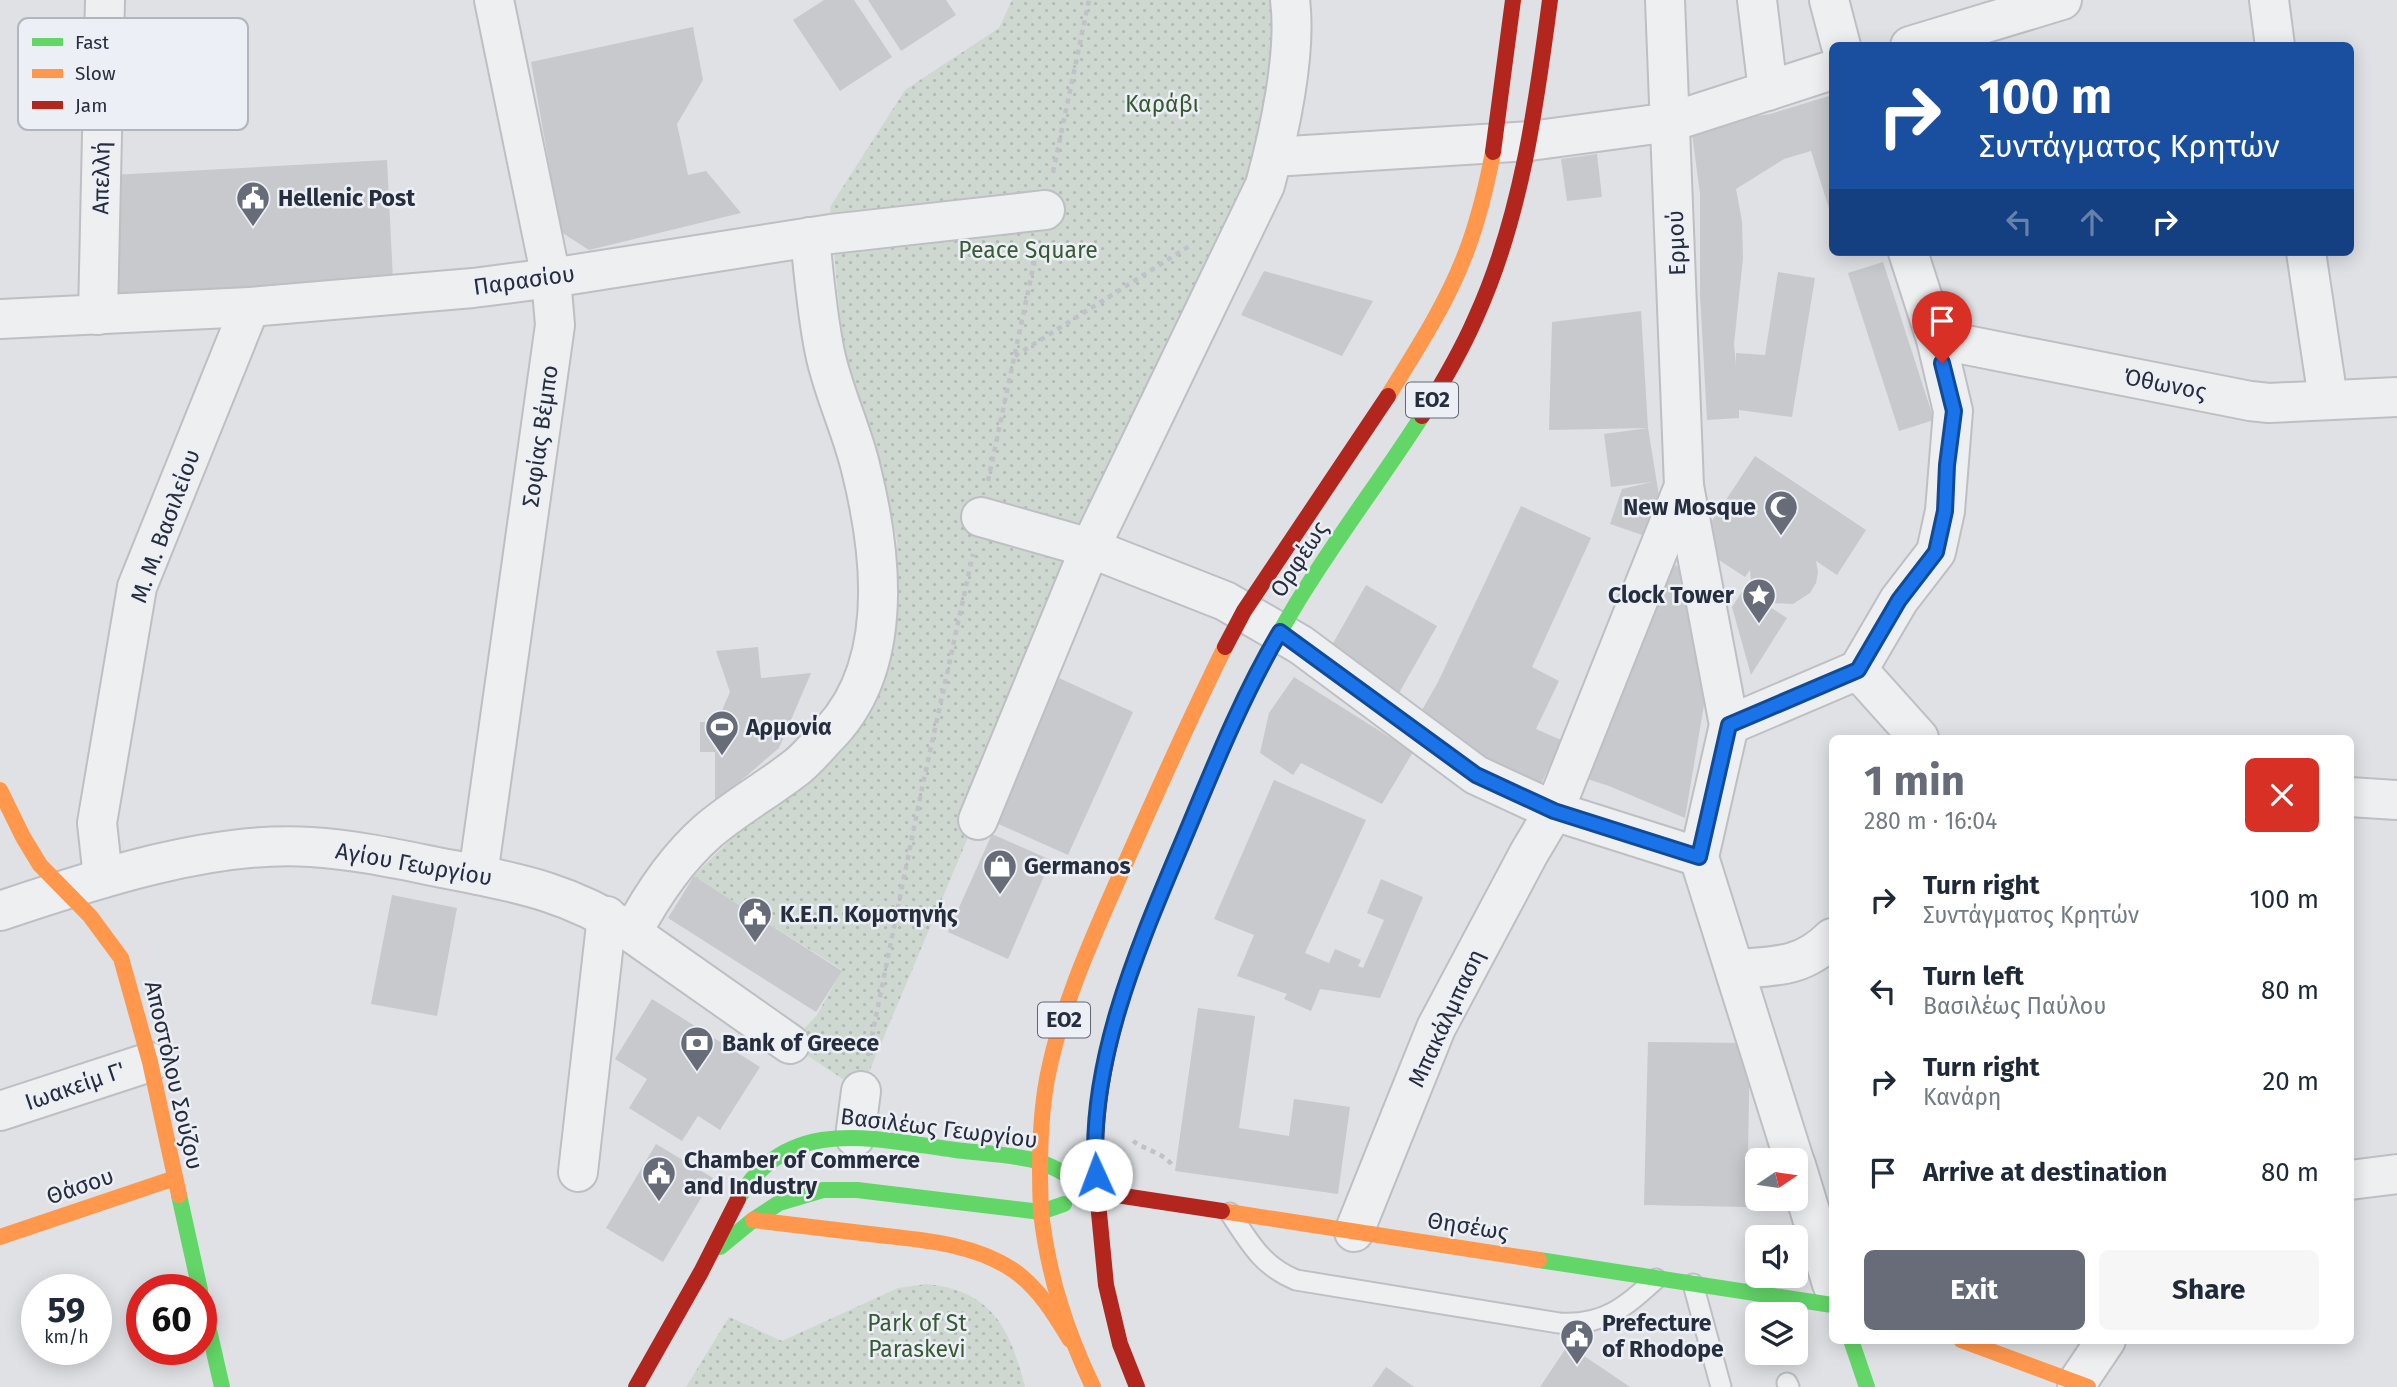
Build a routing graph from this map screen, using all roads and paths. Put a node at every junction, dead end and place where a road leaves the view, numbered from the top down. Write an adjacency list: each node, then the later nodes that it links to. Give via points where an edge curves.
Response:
1 (105, 0): 11 (street, Απελλή)
2 (494, 0): 26 (street, Σοφίας Βέμπο)
3 (1290, 0): 20 (street, via 1291,54)
4 (1513, 0): 19 (main road, Ορφέως / ΕΟ2)
5 (1550, 0): 19 (main road, Ορφέως / ΕΟ2)
6 (1665, 0): 17 (street, Ερμού)
7 (1757, 0): 16 (street)
8 (1829, 0): 12 (street)
9 (2062, 0): 13 (street)
10 (2269, 0): 14 (street)
11 (105, 18)
12 (1840, 42)
13 (1923, 42)
14 (2274, 42)
15 (1829, 70): 16 (street)
16 (1768, 91): 17 (street)
17 (1671, 122): 19 (street); 34 (street, Ερμού)
18 (102, 130): 28 (street, Απελλή)
19 (1513, 143): 20 (street); 37 (main road, Ορφέως / ΕΟ2, via 1486,188 1469,246 1443,304 1386,401); 38 (main road, Ορφέως / ΕΟ2, via 1520,186 1477,315 1418,424 1312,577)
20 (1273, 157): 36 (street, via 1250,222)
21 (1045, 210): 22 (street, Παρασίου)
22 (810, 237): 26 (street, Παρασίου); 52 (street, via 825,355 861,467 872,521 878,613 871,656 858,694 834,728 800,764 708,831)
23 (1196, 242): 31 (path)
24 (1909, 256): 30 (street)
25 (2307, 256): 33 (street)
26 (551, 278): 27 (street, Παρασίου); 48 (street, Σοφίας Βέμπο, via 555,325)
27 (250, 307): 28 (street, Παρασίου); 49 (street, Μ. Μ. Βασιλείου, via 137,587 97,823)
28 (97, 315): 29 (street, Παρασίου)
29 (0, 319)
30 (1936, 339): 33 (street, Όθωνος, via 2250,401); 39 (street, via 1954,411 1945,511 1936,552 1899,600)
31 (1014, 357)
32 (2397, 397): 33 (street, Όθωνος)
33 (2328, 399)
34 (1684, 486): 40 (street, Ερμού); 45 (street, Ερμού)
35 (981, 517): 36 (street)
36 (1090, 548): 37 (street); 46 (street)
37 (1244, 611): 38 (street); 61 (main road, Ορφέως / ΕΟ2, via 1198,698 1086,957 1047,1078)
38 (1280, 632): 45 (street, via 1476,775); 66 (main road, Ορφέως / ΕΟ2, via 1235,718 1126,990 1100,1088 1095,1124)
39 (1858, 670): 40 (street); 41 (street)
40 (1729, 725): 47 (street)
41 (1916, 735)
42 (0, 790): 50 (main road, Αποστόλου Σούζου, via 40,865)
43 (2354, 797): 44 (street)
44 (2397, 800)
45 (1554, 811): 47 (street); 71 (street, Μπακάλμπαση, via 1436,1028)
46 (978, 820)
47 (1699, 857): 54 (street)
48 (478, 875): 49 (street, Αγίου Γεωργίου, via 309,847 209,853); 52 (street, Αγίου Γεωργίου, via 572,900)
49 (103, 878): 50 (street, Αγίου Γεωργίου)
50 (63, 890): 51 (street, Αγίου Γεωργίου); 56 (main road, Αποστόλου Σούζου, via 90,916 121,958)
51 (0, 911)
52 (620, 925): 55 (street, Αγίου Γεωργίου); 62 (street)
53 (1829, 941): 54 (street, via 1796,963)
54 (1735, 969): 60 (street)
55 (790, 1044)
56 (150, 1062): 58 (street, Ιωακείμ Γ'); 64 (main road, Αποστόλου Σούζου)
57 (861, 1091): 59 (street)
58 (0, 1111)
59 (855, 1137): 61 (main road, Βασιλέως Γεωργίου); 73 (main road, Βασιλέως Γεωργίου, via 811,1139 770,1162 748,1182)
60 (1790, 1148)
61 (1039, 1161): 66 (main road, Βασιλέως Γεωργίου); 68 (main road, ΕΟ2)
62 (578, 1172)
63 (2397, 1174): 65 (street)
64 (175, 1178): 72 (main road, Θάσου); 74 (main road, Αποστόλου Σούζου)
65 (2354, 1179)
66 (1097, 1192): 68 (main road, Βασιλέως Γεωργίου); 69 (main road, Θησέως); 88 (main road, Ορφέως, via 1106,1285 1120,1344)
67 (1808, 1206): 75 (street)
68 (1041, 1212): 70 (main road, Βασιλέως Γεωργίου, via 823,1190 779,1203); 79 (main road, via 1050,1281)
69 (1230, 1212): 71 (main road, Θησέως); 76 (lane, via 1259,1256 1296,1280 1559,1323 1603,1318)
70 (752, 1220): 73 (main road, Βασιλέως Γεωργίου); 79 (main road, via 971,1250 1014,1271 1035,1289)
71 (1354, 1232): 76 (main road, Θησέως)
72 (0, 1237)
73 (710, 1255): 86 (main road, Βασιλέως Γεωργίου)
74 (197, 1274)
75 (1829, 1274)
76 (1657, 1278): 77 (main road, Θησέως)
77 (1693, 1284): 78 (main road, Θησέως); 89 (lane)
78 (1829, 1305)
79 (1070, 1340): 87 (main road)
80 (1852, 1344): 90 (main road)
81 (1972, 1344): 84 (main road)
82 (2104, 1344): 84 (street)
83 (216, 1365): 85 (main road, Αποστόλου Σούζου)
84 (2083, 1385)
85 (221, 1387)
86 (636, 1387)
87 (1093, 1387)
88 (1137, 1387)
89 (1721, 1387)
90 (1867, 1387)

